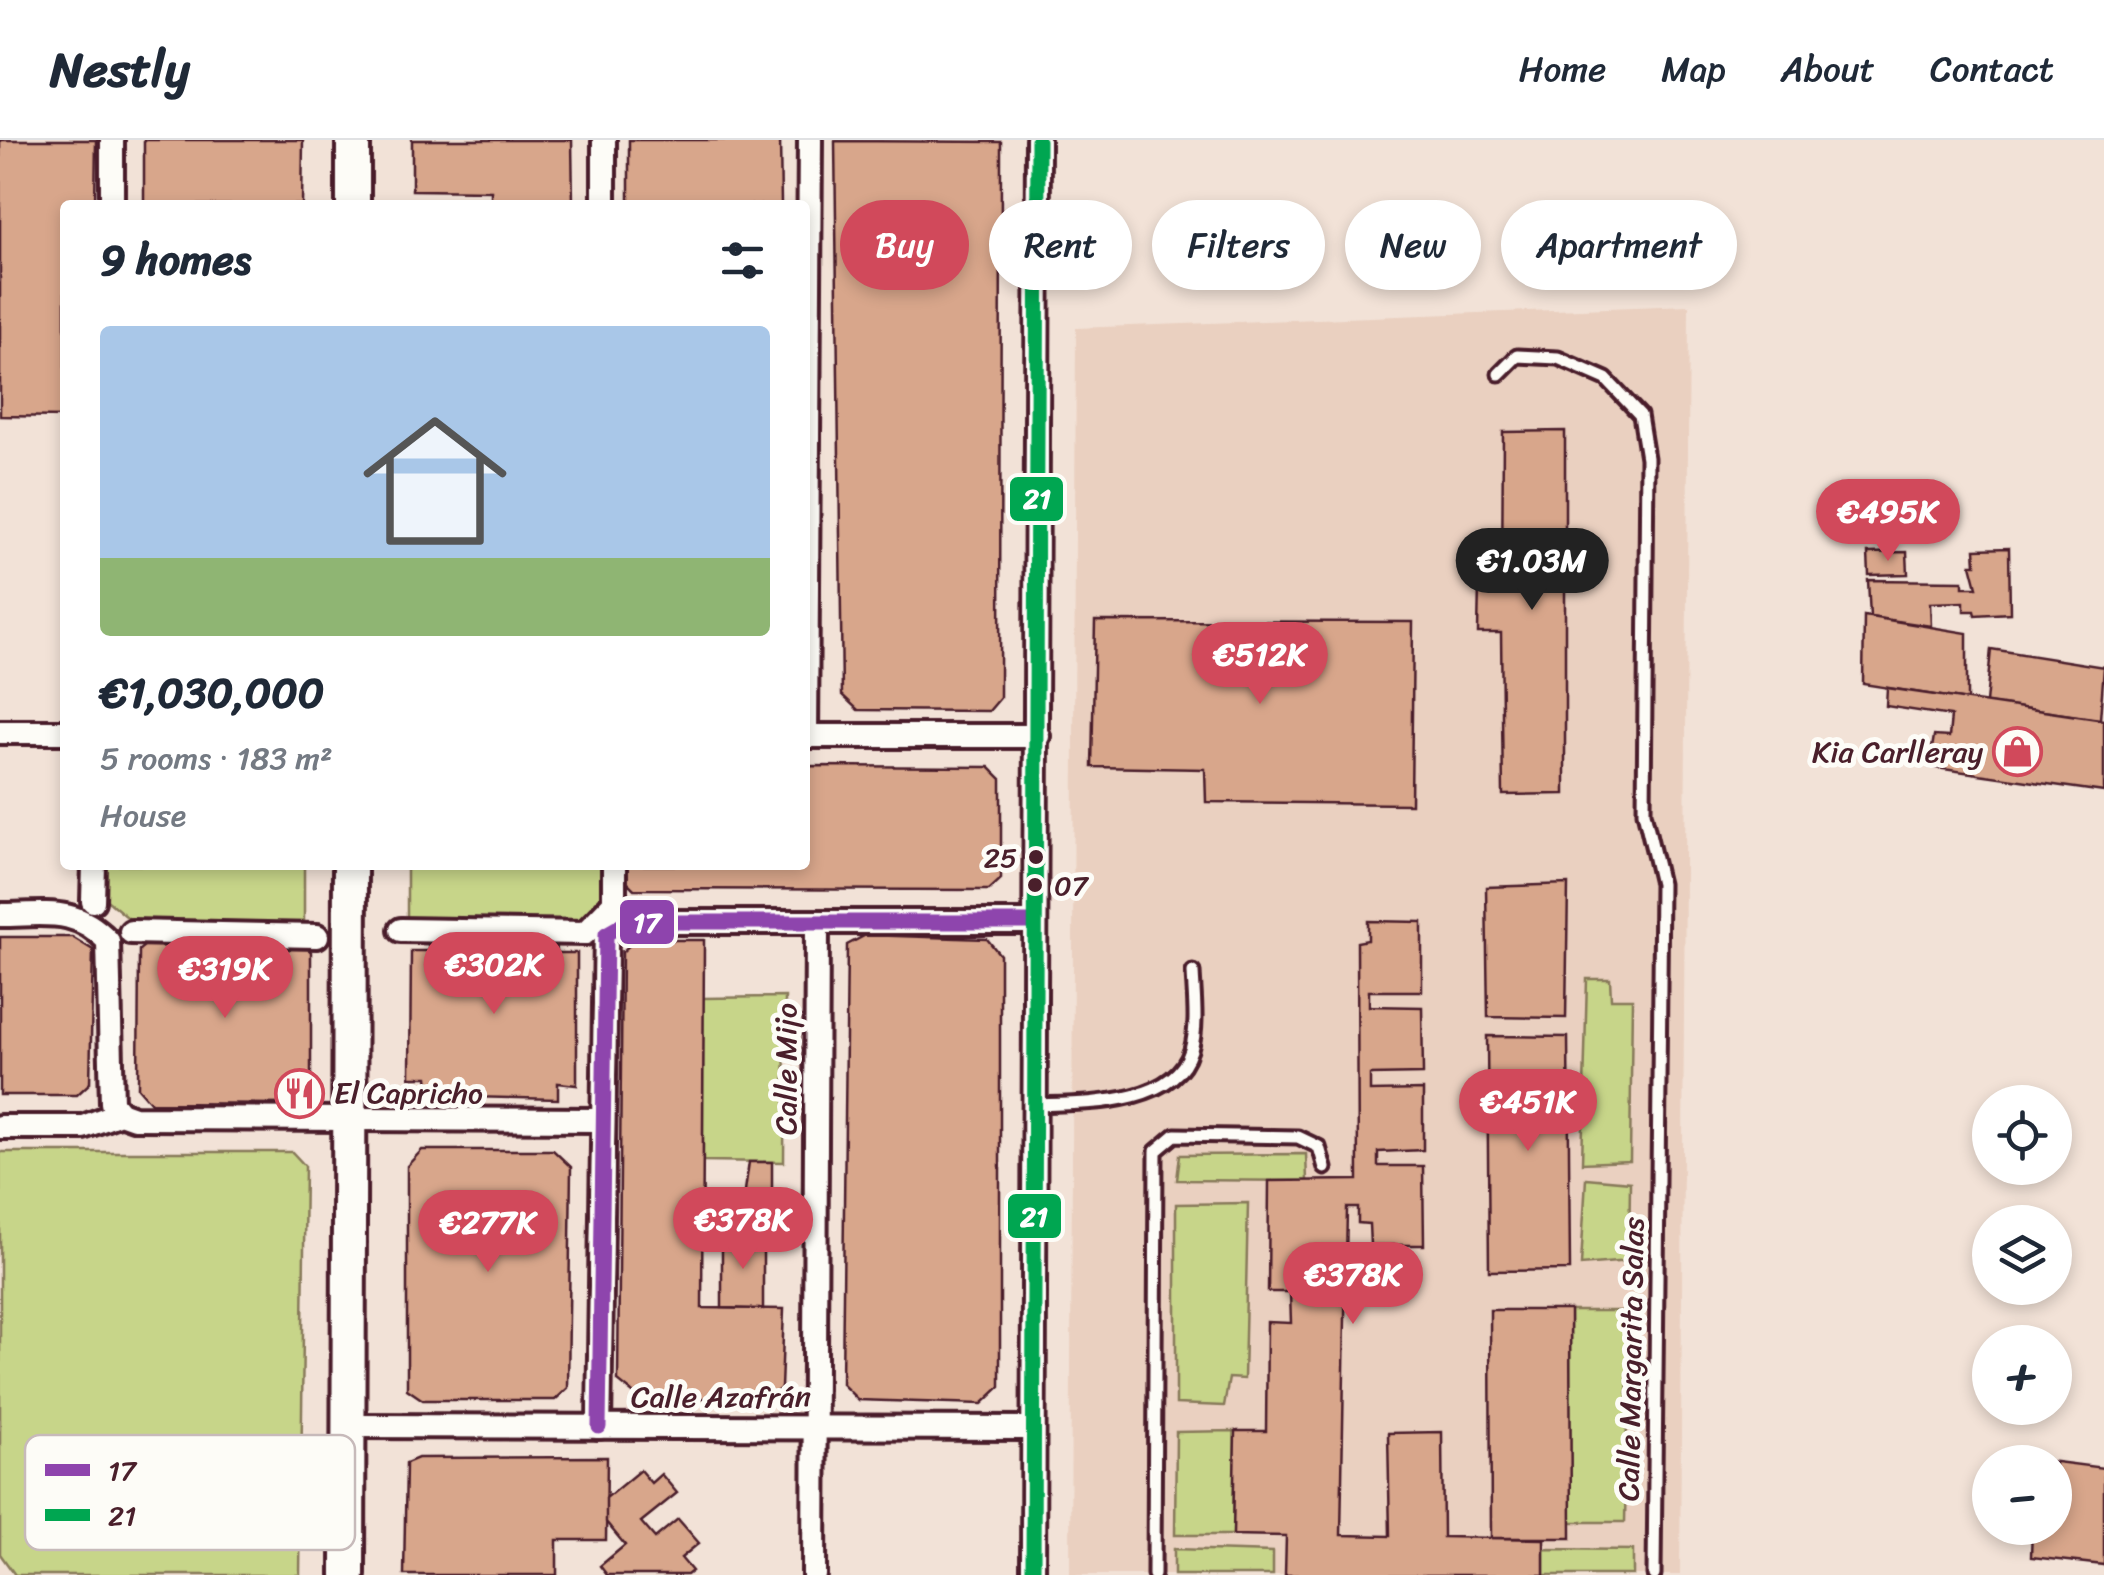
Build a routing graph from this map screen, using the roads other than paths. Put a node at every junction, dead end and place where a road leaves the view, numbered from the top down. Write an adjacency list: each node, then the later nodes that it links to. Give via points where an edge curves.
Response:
1 (112, 140): 6 (street)
2 (353, 140): 7 (street)
3 (604, 140): 8 (street)
4 (810, 140): 9 (street)
5 (1038, 140): 14 (street)
6 (112, 200)
7 (353, 200)
8 (604, 200)
9 (809, 200)
10 (1498, 374): 43 (lane, Calle Margarita Salas, via 1517,356 1558,358 1606,380 1640,414 1646,458 1644,812 1661,884)
11 (0, 732): 12 (street)
12 (60, 732)
13 (810, 736): 14 (street)
14 (1038, 736): 20 (street)
15 (94, 870): 18 (street)
16 (350, 870): 29 (street)
17 (614, 870): 22 (street, via 614,903)
18 (93, 900)
19 (0, 915): 28 (street, via 70,914 108,941 112,1103)
20 (1034, 922): 21 (street); 27 (street)
21 (817, 924): 22 (street, via 626,922); 35 (street, Calle Mijo)
22 (600, 928): 23 (street); 30 (street)
23 (401, 930)
24 (131, 932): 25 (street)
25 (317, 936)
26 (1194, 972): 27 (lane, via 1191,1050 1165,1084 1113,1098)
27 (1034, 1106): 36 (street)
28 (120, 1113): 29 (street); 31 (street, via 82,1128)
29 (350, 1118): 30 (street); 33 (street)
30 (600, 1120): 34 (street)
31 (0, 1127)
32 (1325, 1168): 42 (lane, via 1319,1148 1298,1136 1175,1136 1156,1152)
33 (349, 1426): 34 (street, Calle Azafrán); 37 (street)
34 (598, 1427): 35 (street, Calle Azafrán)
35 (816, 1428): 36 (street, Calle Azafrán); 40 (street, Calle Mijo)
36 (1033, 1428): 41 (street)
37 (349, 1435)
38 (348, 1550): 39 (street)
39 (348, 1575)
40 (814, 1575)
41 (1033, 1575)
42 (1154, 1575)
43 (1654, 1575)

